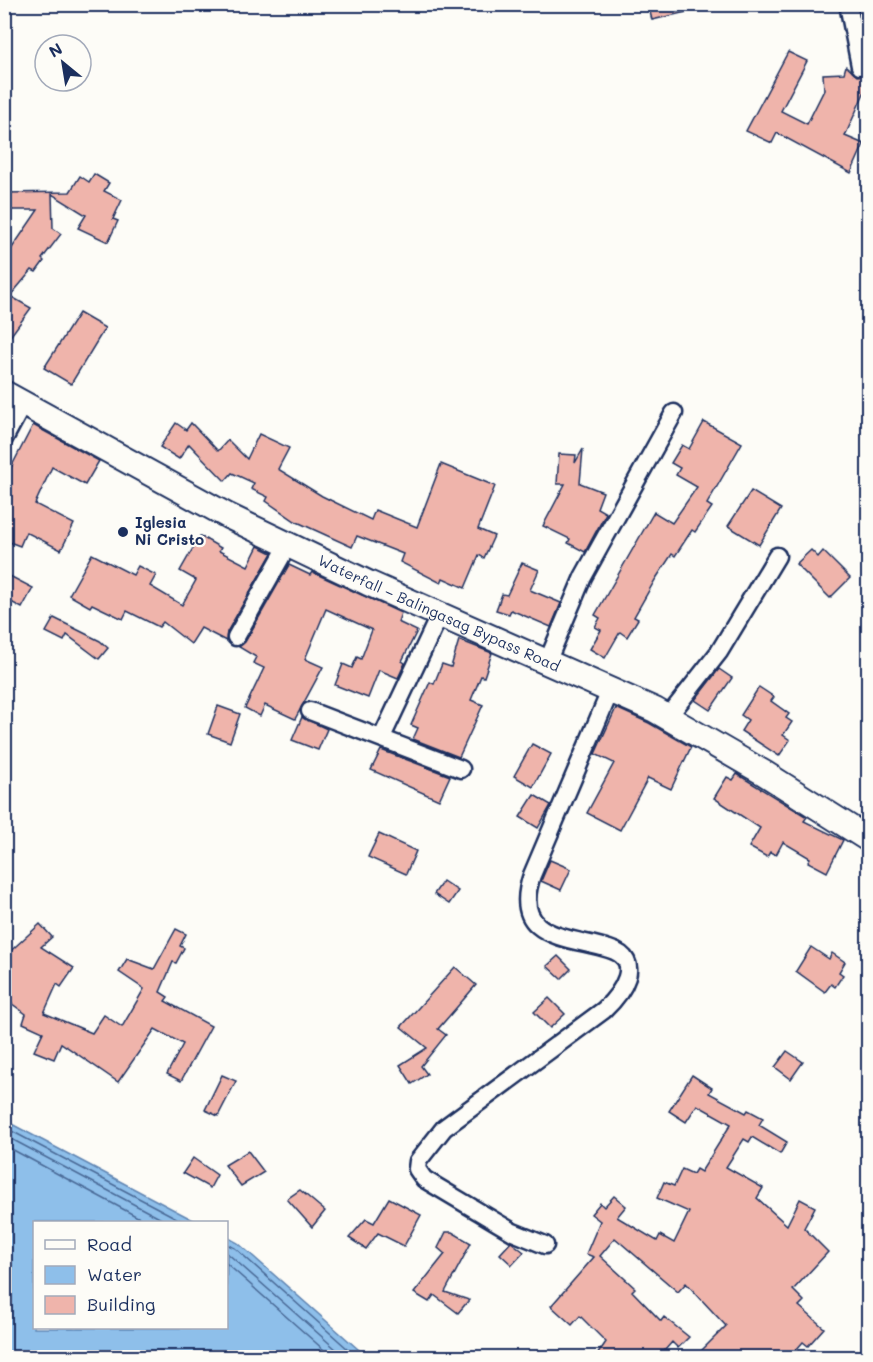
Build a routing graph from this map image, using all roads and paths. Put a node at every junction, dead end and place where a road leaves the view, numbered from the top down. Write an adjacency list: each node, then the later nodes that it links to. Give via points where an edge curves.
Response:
1 (848, 4): 2 (street)
2 (860, 66)
3 (14, 398): 5 (street); 6 (main road, Waterfall ‒ Balingasag Bypass Road, via 114,456)
4 (674, 412): 10 (street, via 584,577)
5 (4, 439)
6 (288, 545): 8 (main road, Waterfall ‒ Balingasag Bypass Road); 9 (street)
7 (777, 556): 13 (street, via 719,652)
8 (440, 614): 10 (main road, Waterfall ‒ Balingasag Bypass Road); 14 (street)
9 (236, 637)
10 (548, 660): 11 (main road, Waterfall ‒ Balingasag Bypass Road)
11 (611, 688): 13 (main road, Waterfall ‒ Balingasag Bypass Road); 17 (street, via 532,875 527,899 529,912 547,933 621,954 628,964 627,980 604,1010 444,1128 418,1161 417,1169 424,1179 513,1232)
12 (310, 711): 14 (street)
13 (668, 717): 16 (main road, Waterfall ‒ Balingasag Bypass Road)
14 (382, 737): 15 (street)
15 (461, 769)
16 (868, 839)
17 (544, 1245)

